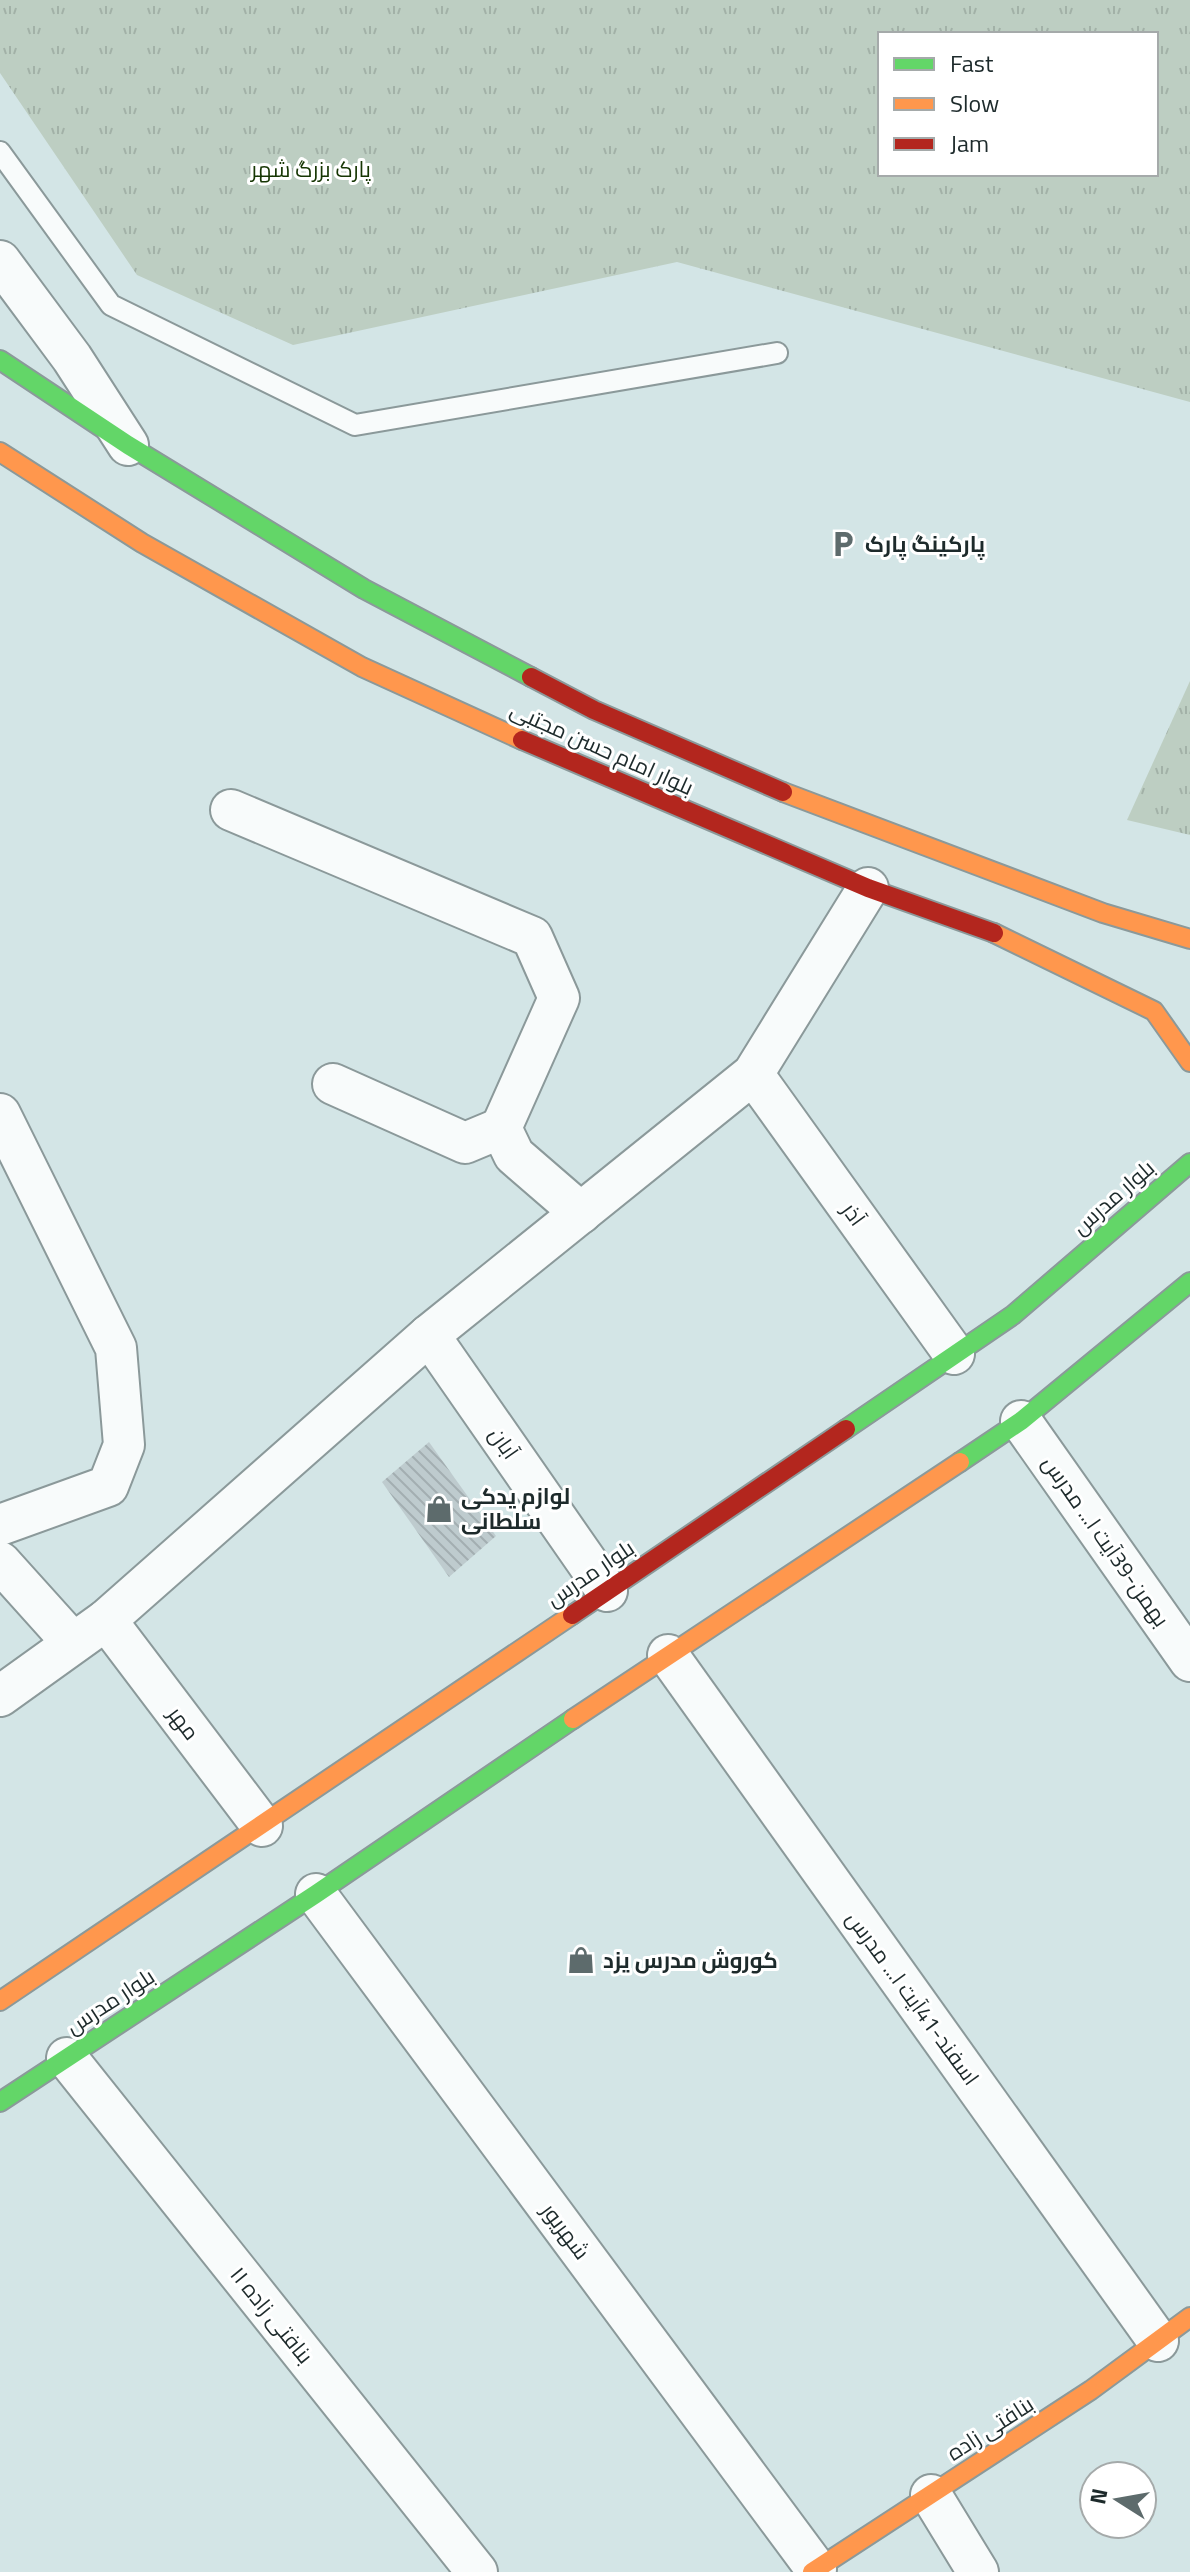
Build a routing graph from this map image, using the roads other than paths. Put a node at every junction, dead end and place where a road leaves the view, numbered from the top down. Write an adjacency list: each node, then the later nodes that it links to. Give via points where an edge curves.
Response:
1 (0, 152): 3 (lane, via 111,305 355,425)
2 (0, 261): 5 (street)
3 (777, 353)
4 (0, 360): 5 (main road, بلوار امام حسن مجتبی)
5 (128, 445): 9 (main road, بلوار امام حسن مجتبی, via 364,589 594,710 790,795 1103,913)
6 (0, 452): 8 (main road, بلوار امام حسن مجتبی, via 142,543 362,667)
7 (231, 810): 16 (street, via 532,937 559,998)
8 (868, 888): 10 (main road, بلوار امام حسن مجتبی, via 1004,937); 13 (street)
9 (1190, 939)
10 (1154, 1011): 11 (main road); 12 (main road, بلوار امام حسن مجتبی)
11 (1178, 1011)
12 (1190, 1062)
13 (753, 1074): 19 (street); 22 (street, آذر)
14 (333, 1084): 16 (street, via 465,1143)
15 (0, 1114): 24 (street, via 116,1348 124,1445 108,1486)
16 (501, 1128): 19 (street, via 514,1155)
17 (1190, 1144): 18 (main road)
18 (1185, 1167): 22 (main road, بلوار مدرس, via 1013,1315)
19 (581, 1213): 21 (street)
20 (1190, 1282): 23 (main road, بلوار مدرس)
21 (429, 1335): 26 (street, آبان); 27 (street)
22 (954, 1354): 26 (main road, بلوار مدرس)
23 (1021, 1421): 29 (main road, بلوار مدرس); 30 (street, بهمن-39آیت ا... مدرس)
24 (0, 1525)
25 (0, 1562): 28 (street)
26 (607, 1591): 32 (main road, بلوار مدرس)
27 (106, 1620): 28 (street); 32 (street, مهر)
28 (73, 1643): 31 (street)
29 (668, 1655): 33 (main road, بلوار مدرس); 38 (street, اسفند-41آیت ا... مدرس)
30 (1190, 1661)
31 (0, 1696)
32 (262, 1826): 34 (main road, بلوار مدرس)
33 (316, 1894): 35 (main road, بلوار مدرس); 40 (street, شهریور)
34 (4, 1990)
35 (67, 2058): 36 (main road, بلوار مدرس); 41 (street, بنافتی زاده ۱۱)
36 (0, 2102)
37 (1190, 2317): 38 (main road, بنافتی زاده)
38 (1158, 2341): 39 (main road, بنافتی زاده)
39 (931, 2495): 40 (main road, بنافتی زاده); 42 (street)
40 (814, 2570)
41 (477, 2572)
42 (978, 2572)

